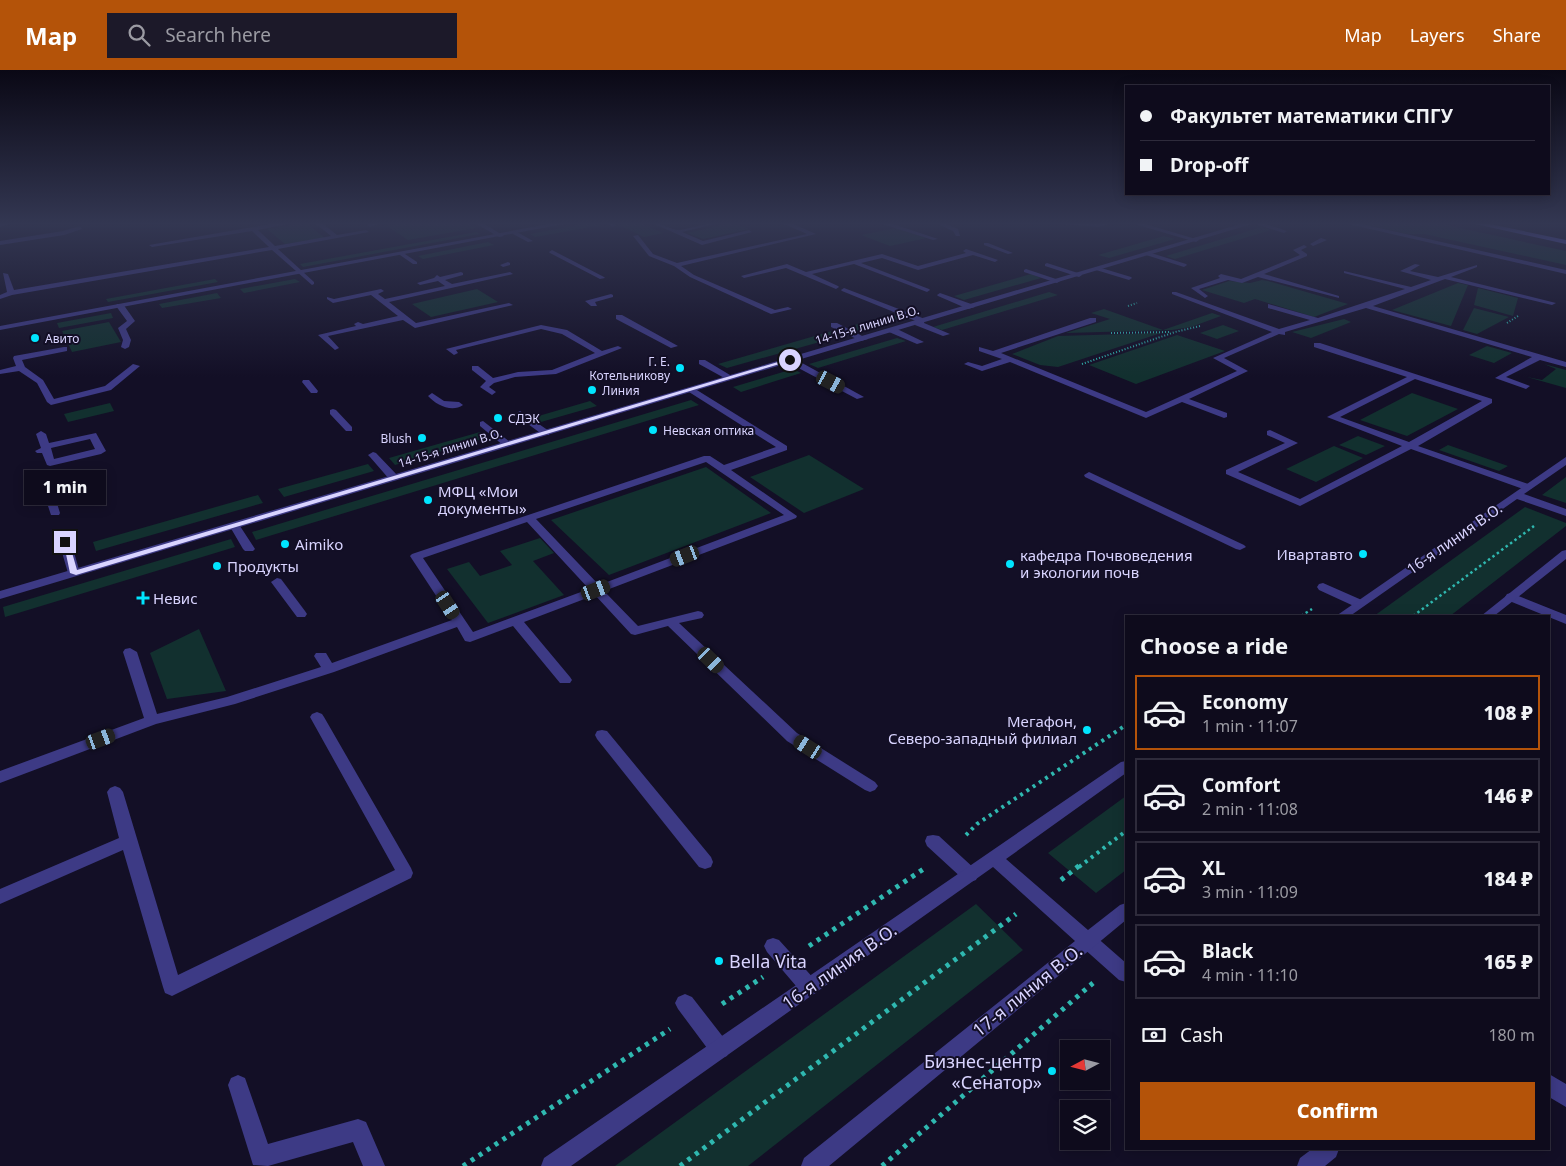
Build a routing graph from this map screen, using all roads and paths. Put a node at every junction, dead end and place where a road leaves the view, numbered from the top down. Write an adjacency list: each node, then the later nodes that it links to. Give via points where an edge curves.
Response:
1 (5, 274): 32 (street)
2 (121, 274): 32 (street)
3 (295, 274): 45 (street)
4 (302, 274): 25 (street)
5 (460, 274): 20 (street)
6 (510, 274): 27 (street)
7 (595, 274): 21 (street)
8 (689, 274): 51 (street, via 774,312)
9 (752, 274): 19 (street)
10 (804, 274): 28 (street)
11 (885, 274): 31 (street)
12 (1036, 274): 24 (street)
13 (1116, 274): 22 (street)
14 (1354, 274): 29 (street)
15 (1422, 274): 23 (street)
16 (1451, 274): 23 (street)
17 (1078, 275): 24 (street, 14-15-я линии В.О.)
18 (1258, 275): 36 (street, via 1242,281 1225,276 1194,288); 39 (street)
19 (744, 276)
20 (437, 277): 26 (street); 27 (street)
21 (602, 278)
22 (1129, 278)
23 (1440, 278): 29 (street); 37 (street)
24 (1057, 281): 49 (street, 14-15-я линии В.О.)
25 (312, 283)
26 (420, 283)
27 (451, 287): 40 (street)
28 (836, 287)
29 (1410, 289): 48 (street)
30 (844, 290): 57 (street)
31 (927, 290)
32 (11, 293): 38 (street)
33 (1174, 293): 52 (street)
34 (940, 295): 49 (street)
35 (611, 296): 43 (street, via 590,301)
36 (1205, 296)
37 (1524, 296): 42 (street); 64 (path, via 1517,318)
38 (0, 297)
39 (1337, 297)
40 (384, 301): 50 (street, via 377,292 331,300); 53 (street)
41 (1137, 303): 46 (path)
42 (1552, 303)
43 (594, 304)
44 (509, 305): 53 (street, via 415,326)
45 (120, 306): 59 (street); 70 (street, via 131,321 122,328 127,340)
46 (1128, 306)
47 (1272, 306): 56 (street)
48 (1366, 306): 56 (street); 64 (street)
49 (971, 307): 57 (street, 14-15-я линии В.О.)
50 (341, 309)
51 (788, 309)
52 (1232, 315): 61 (street); 88 (path)
53 (404, 317): 71 (street, via 322,335)
54 (620, 317): 63 (street)
55 (1093, 320): 77 (street)
56 (1318, 320): 61 (street)
57 (920, 322): 60 (street, 14-15-я линии В.О.); 62 (street)
58 (834, 325): 65 (street)
59 (0, 328)
60 (892, 330): 65 (street, 14-15-я линии В.О.); 67 (street)
61 (1282, 333): 99 (street, via 1217,358 1244,371)
62 (946, 334)
63 (657, 337): 66 (street); 69 (street)
64 (1478, 338): 78 (street)
65 (864, 339): 80 (street, 14-15-я линии В.О.)
66 (648, 340)
67 (920, 342)
68 (1317, 345): 89 (street)
69 (674, 346)
70 (125, 347)
71 (335, 348)
72 (618, 348): 76 (street)
73 (64, 349): 85 (street, via 18,358)
74 (982, 349): 77 (street)
75 (454, 353): 76 (street, via 450,349 541,328 564,332)
76 (600, 353): 91 (street, via 550,373 516,374)
77 (994, 353): 79 (street)
78 (1539, 357): 83 (street); 93 (street, via 1499,378)
79 (1011, 359): 82 (street, via 982,369); 88 (street)
80 (790, 360): 90 (street, 14-15-я линии В.О.); 98 (street)
81 (702, 362): 90 (street)
82 (968, 364)
83 (1566, 365)
84 (136, 366): 85 (street, via 108,388 54,406 40,382)
85 (21, 368): 87 (street)
86 (475, 368): 91 (street)
87 (0, 372)
88 (1051, 375): 99 (street, via 1146,415)
89 (1414, 377): 110 (street, via 1489,401); 110 (street, via 1332,417)
90 (731, 378): 94 (street, 14-15-я линии В.О.)
91 (491, 381): 96 (street, via 484,387)
92 (306, 382): 95 (street)
93 (1526, 386)
94 (692, 390): 106 (street, 14-15-я линии В.О.); 114 (street, via 784,448)
95 (314, 391)
96 (492, 392)
97 (432, 396): 100 (street, via 442,404)
98 (860, 398)
99 (1182, 399): 103 (street)
100 (459, 405)
101 (333, 412): 105 (street)
102 (520, 414): 106 (street)
103 (1224, 415)
104 (483, 424): 109 (street)
105 (349, 429)
106 (546, 433): 109 (street, 14-15-я линии В.О.)
107 (1270, 433): 110 (street, via 1293,443 1230,472 1300,503)
108 (41, 434): 111 (street)
109 (507, 444): 116 (street, 14-15-я линии В.О.)
110 (1410, 446): 117 (street)
111 (44, 449): 111 (street, via 50,463 101,451 93,436)
112 (373, 455): 116 (street)
113 (1566, 460): 117 (street, 16-я линия В.О.)
114 (724, 468): 122 (street, via 707,458); 131 (street, via 792,516)
115 (1089, 475): 125 (street)
116 (394, 478): 123 (street, 14-15-я линии В.О.)
117 (1527, 487): 118 (street, 16-я линия В.О.)
118 (1517, 495): 120 (street); 134 (street, 16-я линия В.О.)
119 (51, 500): 121 (street)
120 (1561, 511): 138 (path)
121 (55, 513)
122 (529, 518): 131 (street); 143 (street, via 416,556)
123 (234, 526): 126 (street); 128 (street, 14-15-я линии В.О.)
124 (65, 542): 128 (street)
125 (1240, 548)
126 (249, 549)
127 (1566, 553): 133 (street)
128 (74, 573): 132 (street, 14-15-я линии В.О.)
129 (277, 582): 135 (street)
130 (1323, 587): 134 (street)
131 (596, 590): 141 (street); 142 (street, via 635,631)
132 (0, 595)
133 (1511, 597): 139 (street); 140 (street)
134 (1360, 604): 137 (street, 16-я линия В.О.)
135 (301, 614)
136 (698, 615): 142 (street)
137 (1344, 615)
138 (1414, 615)
139 (1488, 615)
140 (1566, 620)
141 (516, 621): 143 (street, via 470,638); 147 (street)
142 (670, 621): 153 (street, via 792,737)
143 (459, 622): 146 (street)
144 (130, 652): 149 (street)
145 (321, 656): 146 (street)
146 (329, 669): 149 (street, via 230,701)
147 (565, 680)
148 (317, 718): 156 (street, via 406,873 172,987)
149 (152, 720): 152 (street)
150 (602, 736): 159 (street)
151 (1125, 767): 158 (street, 16-я линия В.О.)
152 (0, 777)
153 (870, 786)
154 (115, 792): 156 (street)
155 (1125, 832): 162 (path)
156 (128, 841): 161 (street)
157 (933, 841): 160 (street)
158 (994, 858): 160 (street, 16-я линия В.О.); 162 (street)
159 (705, 862)
160 (970, 875): 167 (street, 16-я линия В.О.)
161 (0, 897)
162 (1038, 897): 164 (street); 176 (path)
163 (1125, 911): 164 (street, 17-я линия В.О.)
164 (1088, 941): 166 (street); 177 (street, 17-я линия В.О.)
165 (773, 946): 167 (street)
166 (1121, 969): 178 (path)
167 (809, 987): 169 (street, 16-я линия В.О.)
168 (685, 1002): 169 (street)
169 (720, 1049): 175 (street, 16-я линия В.О.)
170 (238, 1084): 174 (street, via 261,1157 358,1130)
171 (1550, 1085): 172 (street)
172 (1566, 1096)
173 (1327, 1150): 179 (street)
174 (374, 1166)
175 (552, 1166)
176 (680, 1166)
177 (812, 1166)
178 (882, 1166)
179 (1308, 1166)

